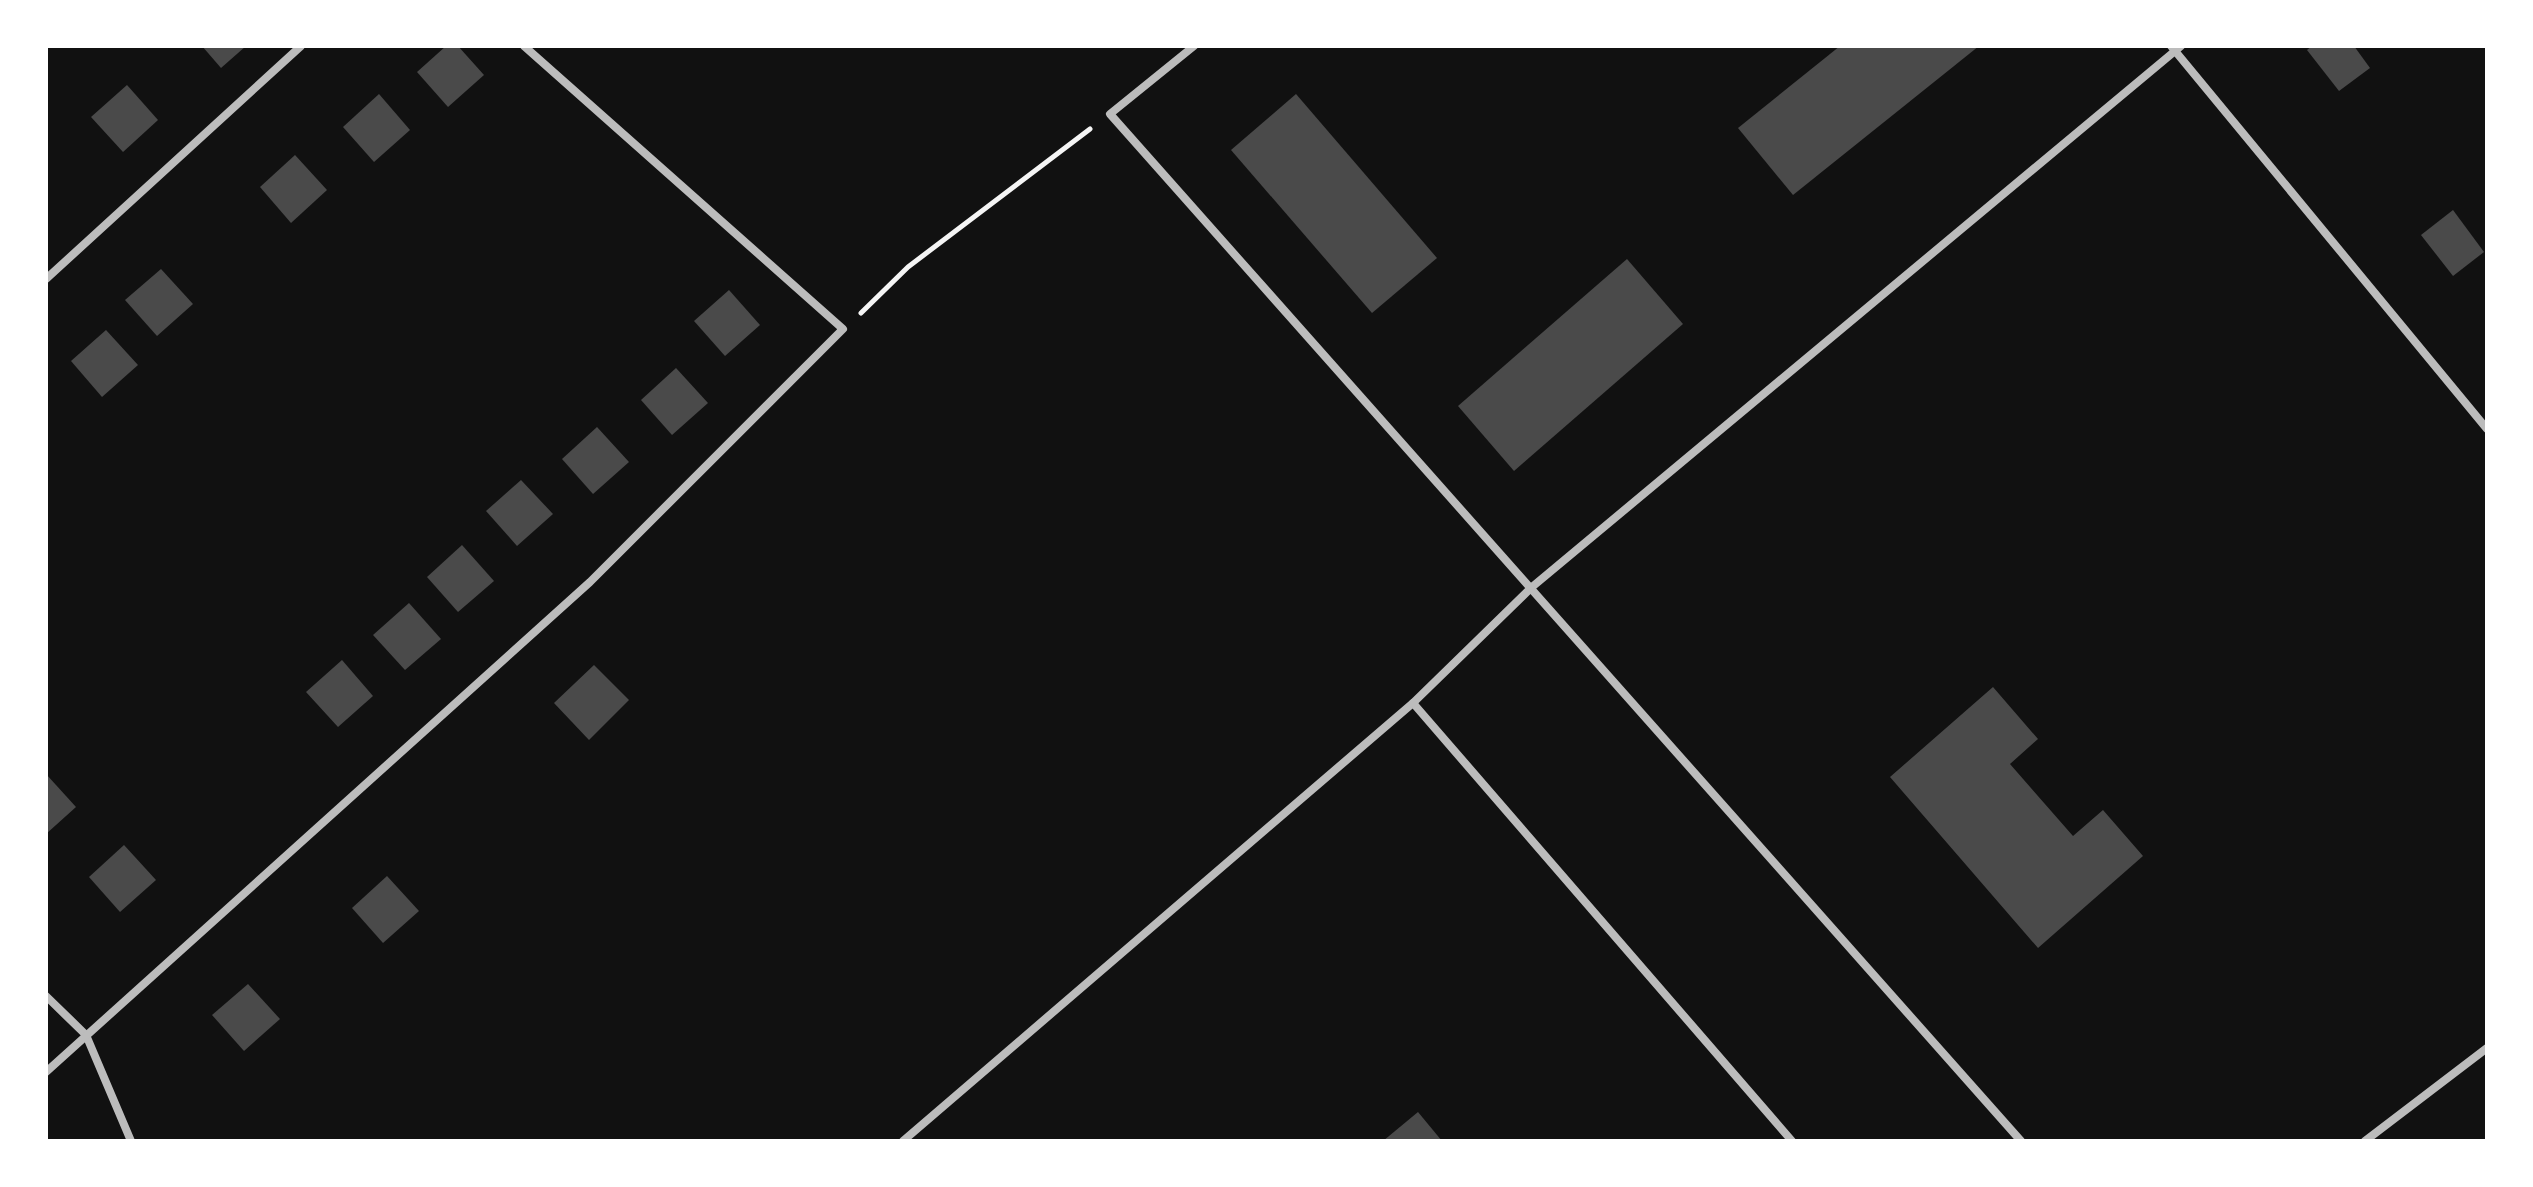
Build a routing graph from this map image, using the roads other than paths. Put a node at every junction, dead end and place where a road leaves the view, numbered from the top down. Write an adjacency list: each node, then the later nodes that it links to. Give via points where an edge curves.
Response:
1 (301, 46): 5 (street)
2 (524, 46): 10 (street, via 843,329 590,582)
3 (1194, 46): 7 (street, via 1110,114)
4 (2176, 48): 6 (street); 7 (street)
5 (46, 279)
6 (2487, 429)
7 (1532, 587): 8 (street); 16 (street)
8 (1413, 703): 14 (street); 15 (street)
9 (46, 996): 10 (street)
10 (86, 1035): 12 (street); 13 (street)
11 (2487, 1048): 17 (street)
12 (46, 1072)
13 (131, 1141)
14 (903, 1141)
15 (1792, 1141)
16 (2021, 1141)
17 (2365, 1141)

